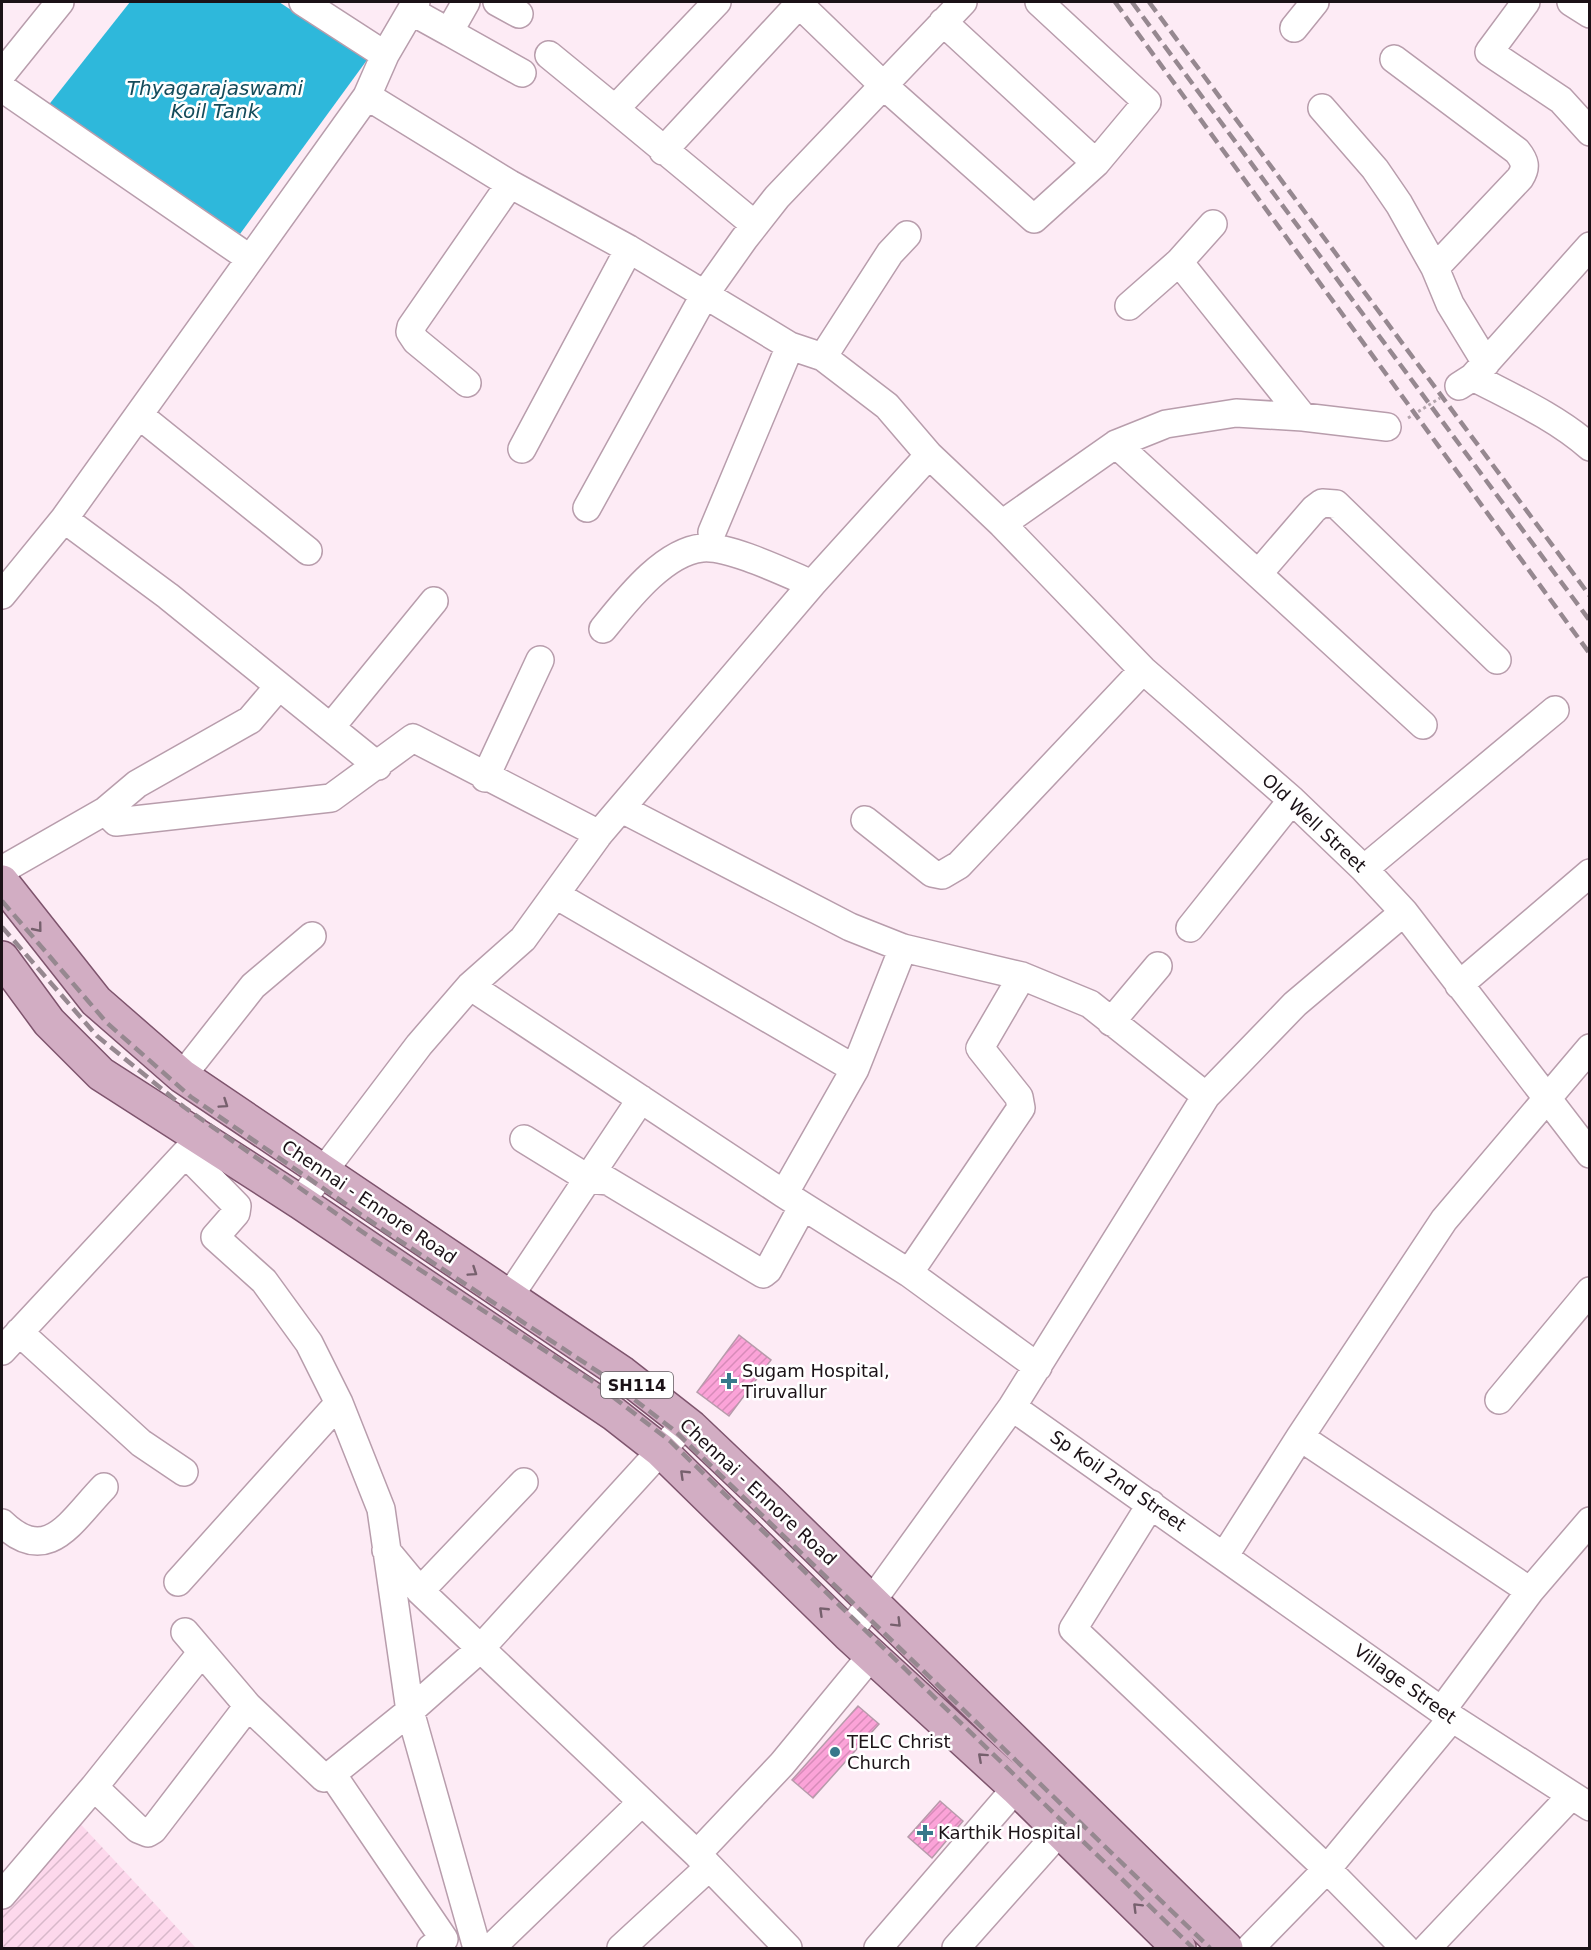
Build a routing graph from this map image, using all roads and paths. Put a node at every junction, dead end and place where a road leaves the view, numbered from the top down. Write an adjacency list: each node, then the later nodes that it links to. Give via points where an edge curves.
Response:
1 (60, 2): 20 (street)
2 (303, 2): 16 (street)
3 (466, 2): 15 (street)
4 (717, 2): 25 (street)
5 (799, 2): 21 (street); 27 (street)
6 (963, 2): 13 (street)
7 (1039, 2): 28 (street, via 1147,102)
8 (1315, 2): 14 (street)
9 (1526, 2): 26 (street, via 1489,52 1561,100)
10 (1571, 2): 12 (street)
11 (413, 6): 15 (street); 16 (street)
12 (1590, 14)
13 (943, 22): 21 (street); 28 (street)
14 (1294, 28)
15 (449, 32): 19 (street)
16 (385, 55): 23 (street)
17 (549, 55): 25 (street)
18 (1394, 59): 37 (street, via 1517,150 1525,160 1520,178)
19 (522, 73)
20 (2, 74)
21 (883, 85): 28 (street, via 1034,219); 31 (street)
22 (2, 88): 35 (street)
23 (367, 96): 29 (street, Old Well Street); 35 (street)
24 (1322, 108): 37 (street, via 1382,178)
25 (615, 109): 27 (street)
26 (1590, 132)
27 (663, 151): 31 (street)
28 (1095, 163)
29 (510, 184): 34 (street, Old Well Street); 43 (street, via 411,327 412,336)
30 (1213, 224): 36 (street)
31 (755, 225): 38 (street)
32 (907, 235): 41 (street, via 890,253)
33 (1590, 246): 42 (street)
34 (629, 249): 38 (street, Old Well Street); 49 (street)
35 (249, 258): 44 (street)
36 (1179, 262): 39 (street); 45 (street)
37 (1435, 268): 42 (street)
38 (705, 294): 40 (street, Old Well Street); 51 (street)
39 (1129, 306)
40 (790, 346): 41 (street, Old Well Street); 54 (street)
41 (823, 357): 50 (street, Old Well Street, via 887,406)
42 (1473, 375): 46 (path); 48 (street, via 1573,432)
43 (467, 383)
44 (139, 415): 52 (street); 55 (street)
45 (1303, 417): 46 (street); 47 (street, via 1236,413 1166,424)
46 (1387, 428)
47 (1116, 444): 53 (street); 56 (street)
48 (1590, 447)
49 (522, 449)
50 (929, 455): 53 (street, Old Well Street); 58 (street)
51 (587, 508)
52 (64, 519): 57 (street); 64 (street)
53 (1002, 524): 63 (street, Old Well Street)
54 (712, 532)
55 (308, 551)
56 (1258, 574): 62 (street, via 1314,509 1322,503 1336,504); 66 (street)
57 (6, 579)
58 (812, 584): 60 (street, via 753,560 702,547 673,559 656,572); 71 (street)
59 (434, 601): 67 (street)
60 (603, 629)
61 (540, 660): 69 (street)
62 (1497, 660)
63 (1143, 670): 70 (street, Old Well Street); 73 (street, via 959,865 942,875 932,873)
64 (279, 686): 67 (street); 72 (street, via 250,720 137,784)
65 (1555, 710): 75 (street)
66 (1423, 726)
67 (331, 727): 68 (street)
68 (378, 765): 69 (street, via 413,738); 72 (street, via 331,798 116,822)
69 (485, 777): 74 (street)
70 (1292, 800): 75 (street, Old Well Street); 81 (street)
71 (622, 809): 74 (street); 83 (street, via 850,927)
72 (105, 811): 76 (street)
73 (865, 820)
74 (599, 834): 79 (street)
75 (1364, 869): 80 (street, Old Well Street)
76 (2, 870)
77 (1590, 873): 87 (street)
78 (2, 882): 92 (main road, Chennai - Ennore Road / SH114, one-way to 92, via 96,1001)
79 (556, 895): 88 (street, via 523,939); 91 (street)
80 (1404, 912): 87 (street, Old Well Street); 94 (street, via 1295,1004)
81 (1190, 928)
82 (312, 936): 92 (street, via 253,986)
83 (903, 948): 86 (street); 91 (street)
84 (2, 958): 97 (main road, Chennai - Ennore Road / SH114, via 49,1022 101,1074)
85 (1158, 966): 89 (street)
86 (1022, 976): 89 (street, via 1090,1004); 103 (street, via 980,1048 1019,1096 1021,1108)
87 (1459, 985): 93 (street, Old Well Street)
88 (470, 986): 95 (street); 99 (street, via 419,1046)
89 (1111, 1022): 94 (street)
90 (1590, 1048): 93 (street)
91 (855, 1069): 101 (street)
92 (182, 1076): 99 (main road, Chennai - Ennore Road / SH114, one-way to 99)
93 (1547, 1095): 98 (street, Old Well Street); 112 (street, via 1444,1220)
94 (1206, 1096): 107 (street)
95 (641, 1099): 100 (street); 101 (street)
96 (524, 1139): 100 (street)
97 (192, 1146): 102 (main road, Chennai - Ennore Road / SH114); 106 (street); 109 (street, via 238,1209 215,1237 264,1281 309,1343)
98 (1590, 1154)
99 (324, 1172): 102 (street); 105 (main road, Chennai - Ennore Road / SH114, one-way to 105)
100 (589, 1179): 101 (street, via 608,1181 763,1274 768,1270); 105 (street)
101 (794, 1200): 103 (street)
102 (300, 1202): 113 (main road, Chennai - Ennore Road / SH114, via 614,1414)
103 (909, 1273): 107 (street)
104 (1590, 1291): 108 (street)
105 (509, 1297): 111 (main road, Chennai - Ennore Road / SH114, via 622,1373)
106 (10, 1342): 114 (street)
107 (1038, 1367): 110 (street)
108 (1499, 1400)
109 (339, 1403): 120 (street, via 381,1509); 122 (street)
110 (1012, 1407): 117 (street, Sp Koil 2nd Street); 125 (street)
111 (686, 1423): 113 (street); 125 (main road, Chennai - Ennore Road / SH114)
112 (1300, 1437): 121 (street); 124 (street)
113 (660, 1450): 127 (main road, Chennai - Ennore Road / SH114, one-way to 113); 128 (street)
114 (184, 1472)
115 (524, 1482): 123 (street)
116 (104, 1487): 119 (street, via 58,1534 45,1542 31,1543)
117 (1151, 1503): 121 (street, Sp Koil 2nd Street); 140 (street, via 1072,1629)
118 (1590, 1521): 124 (street)
119 (2, 1523)
120 (386, 1549): 123 (street); 131 (street)
121 (1225, 1555): 132 (street, Village Street)
122 (178, 1582)
123 (420, 1591): 128 (street)
124 (1530, 1591): 132 (street)
125 (873, 1600): 127 (street); 150 (main road, Chennai - Ennore Road / SH114, one-way to 150)
126 (184, 1632): 129 (street)
127 (860, 1645): 135 (main road, Chennai - Ennore Road / SH114, one-way to 127); 139 (street, via 782,1764)
128 (480, 1649): 131 (street); 137 (street)
129 (202, 1652): 130 (street); 134 (street)
130 (248, 1706): 133 (street, via 324,1778); 134 (street, via 148,1833 138,1829)
131 (410, 1711): 133 (street); 144 (street)
132 (1447, 1714): 136 (street, Village Street); 140 (street)
133 (332, 1774): 143 (street, via 444,1940)
134 (94, 1787): 141 (street)
135 (1016, 1788): 138 (main road, Chennai - Ennore Road / SH114); 147 (street)
136 (1580, 1801): 153 (street)
137 (641, 1803): 139 (street); 145 (street)
138 (1060, 1831): 148 (street); 149 (main road, Chennai - Ennore Road / SH114, one-way to 138)
139 (703, 1861): 142 (street); 146 (street)
140 (1327, 1869): 151 (street); 152 (street)
141 (2, 1895)
142 (773, 1943)
143 (431, 1948)
144 (477, 1948)
145 (491, 1948)
146 (621, 1948)
147 (878, 1948)
148 (956, 1948)
149 (1179, 1948)
150 (1226, 1948)
151 (1250, 1948)
152 (1406, 1948)
153 (1428, 1948)

